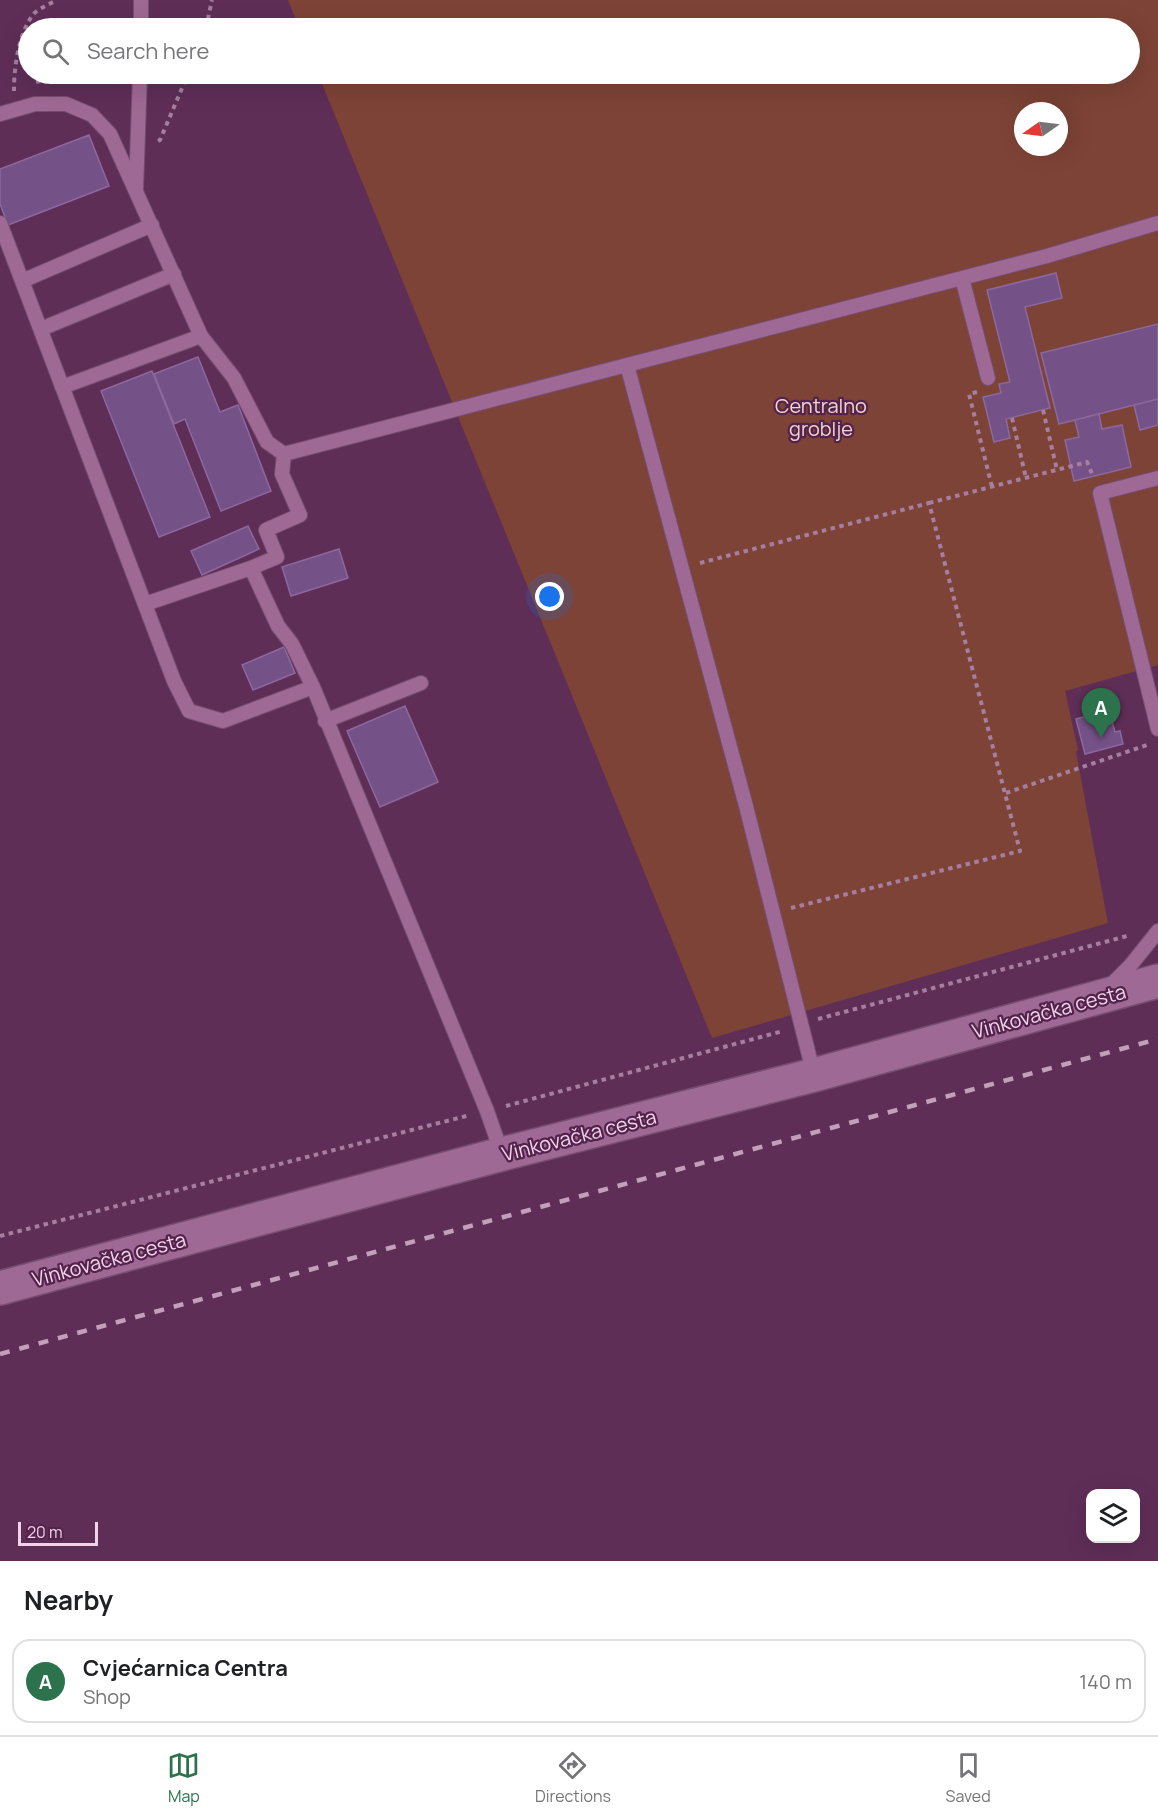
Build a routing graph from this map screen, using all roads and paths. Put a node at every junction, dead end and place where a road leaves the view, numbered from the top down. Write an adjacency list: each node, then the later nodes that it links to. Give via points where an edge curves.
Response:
1 (56, 0): 4 (path)
2 (141, 0): 5 (lane)
3 (212, 0): 6 (path)
4 (31, 18)
5 (141, 18)
6 (208, 18)
7 (18, 57): 11 (path)
8 (140, 84): 14 (lane)
9 (184, 84): 14 (path, via 160,140)
10 (24, 85): 11 (path)
11 (14, 87): 12 (path)
12 (14, 109): 13 (lane); 15 (lane, via 66,104 92,115 110,134)
13 (0, 114)
14 (138, 148): 15 (lane)
15 (136, 191): 18 (lane)
16 (0, 223): 21 (lane)
17 (1158, 223): 20 (lane)
18 (152, 225): 19 (lane); 21 (lane)
19 (174, 274): 22 (lane); 23 (lane)
20 (962, 278): 24 (lane); 25 (lane)
21 (22, 281): 22 (lane)
22 (41, 329): 26 (lane)
23 (201, 336): 26 (lane); 29 (lane, via 234,378 267,442)
24 (627, 365): 29 (lane); 45 (lane)
25 (988, 378): 33 (path, via 991,389 969,394)
26 (62, 387): 38 (lane)
27 (1043, 410): 30 (path)
28 (1012, 418): 31 (path)
29 (284, 454): 37 (lane, via 282,474 300,515 266,530 277,557)
30 (1057, 470): 31 (path); 34 (path, via 1087,462)
31 (1026, 478): 33 (path)
32 (1158, 478): 34 (lane)
33 (992, 487): 35 (path)
34 (1100, 492): 42 (lane)
35 (929, 503): 36 (path); 44 (path)
36 (693, 565)
37 (251, 568): 38 (lane); 40 (lane)
38 (145, 604): 40 (lane, via 189,711 223,720)
39 (421, 683): 41 (lane)
40 (313, 687): 41 (lane)
41 (326, 721): 52 (lane)
42 (1158, 729)
43 (1147, 744): 44 (path)
44 (1006, 793): 45 (path, via 1020,850)
45 (773, 913): 50 (lane)
46 (1158, 931): 49 (lane, via 1130,966)
47 (1135, 934): 50 (path)
48 (1158, 981): 49 (main road, Vinkovačka cesta)
49 (1096, 998): 51 (main road, Vinkovačka cesta)
50 (800, 1024): 51 (lane); 52 (path)
51 (814, 1075): 53 (main road, Vinkovačka cesta)
52 (487, 1111): 53 (lane); 54 (path)
53 (502, 1154): 55 (main road, Vinkovačka cesta)
54 (0, 1236)
55 (0, 1288)

